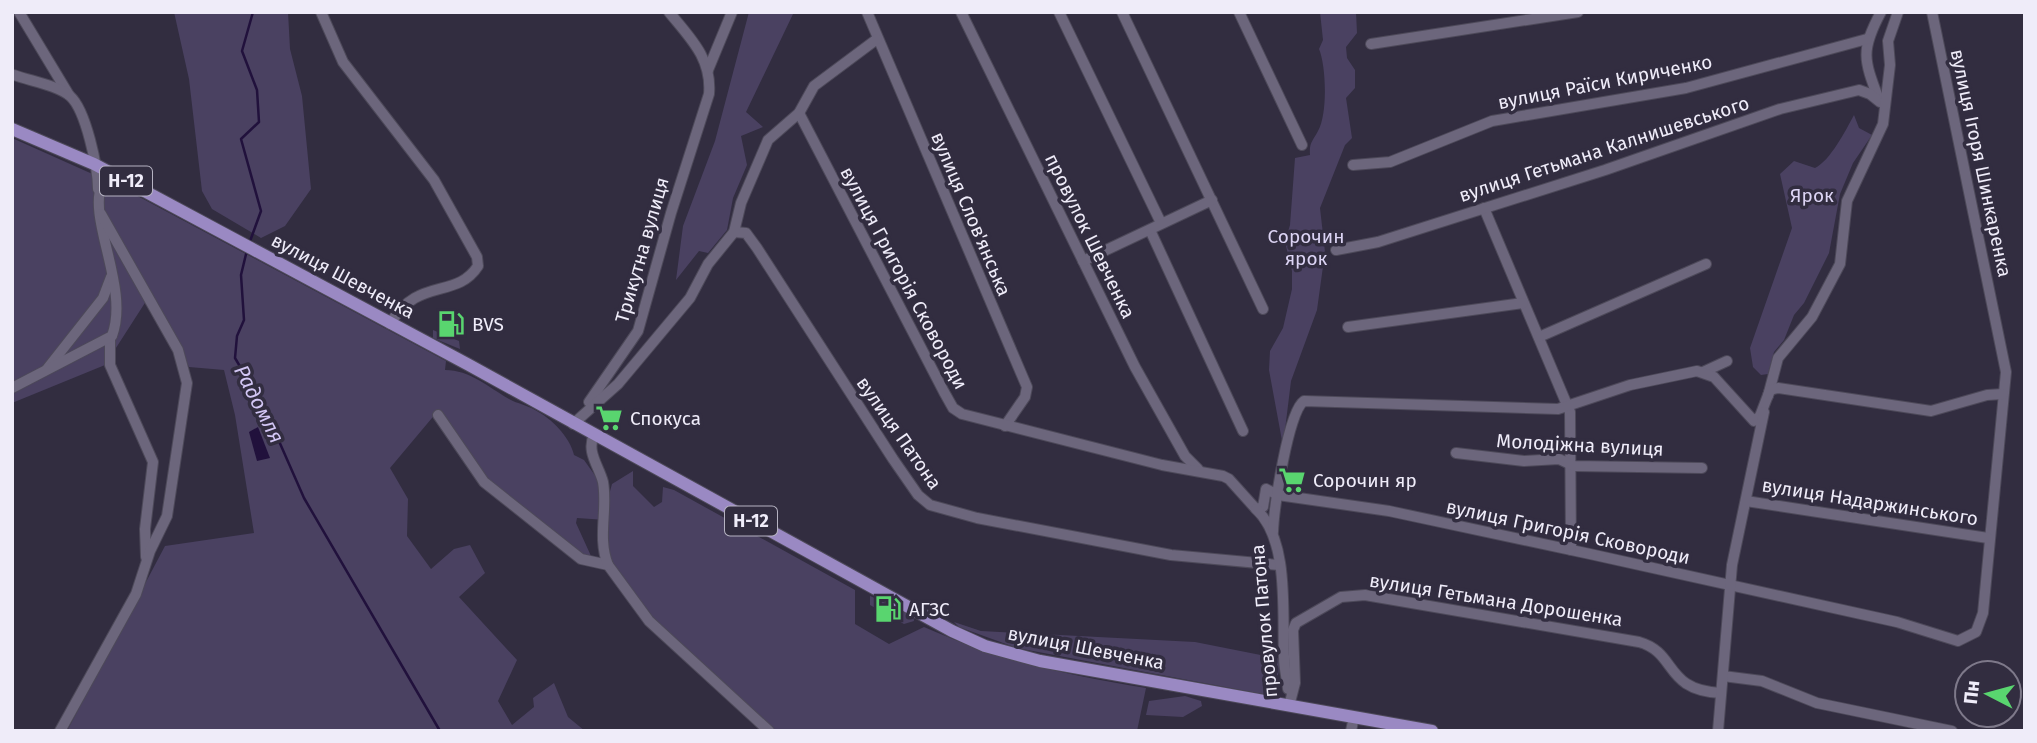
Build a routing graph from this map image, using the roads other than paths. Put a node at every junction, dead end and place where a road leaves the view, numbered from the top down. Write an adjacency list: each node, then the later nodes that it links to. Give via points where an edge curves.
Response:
1 (19, 12): 20 (street)
2 (321, 12): 42 (street, via 343,62 434,180 477,257 478,266 471,275 412,298)
3 (669, 12): 18 (street, via 700,50)
4 (732, 12): 18 (street, Трикутна вулиця)
5 (867, 12): 15 (street, вулиця Слов'янська)
6 (961, 12): 37 (street, провулок Шевченка)
7 (1059, 12): 33 (street)
8 (1122, 12): 30 (street)
9 (1239, 12): 25 (street)
10 (1578, 12): 17 (street)
11 (1881, 12): 14 (street)
12 (1898, 12): 16 (street)
13 (1932, 12): 51 (street, вулиця Ігоря Шинкаренка, via 2006,372)
14 (1868, 37): 16 (street); 21 (street, via 1865,60); 27 (street, вулиця Раїси Кириченко, via 1686,88 1492,121 1390,162)
15 (877, 39): 22 (street, via 814,86); 55 (street, вулиця Слов'янська, via 1027,387)
16 (1888, 41): 23 (street)
17 (1371, 44)
18 (708, 70): 54 (street, Трикутна вулиця, via 705,108 643,319 622,357)
19 (14, 75): 20 (street)
20 (69, 95): 26 (street, via 77,106)
21 (1880, 102): 23 (street); 31 (street, вулиця Гетьмана Калнишевського, via 1859,90 1815,100)
22 (799, 113): 35 (street, via 763,146); 55 (street, вулиця Григорія Сковороди, via 951,405 965,416)
23 (1884, 116): 50 (street, via 1847,201 1840,264 1812,317 1778,358)
24 (12, 129): 26 (main road, вулиця Шевченка / Н-12)
25 (1302, 145)
26 (94, 164): 28 (main road, вулиця Шевченка / Н-12); 29 (street)
27 (1353, 165)
28 (119, 177): 29 (street, via 105,181); 42 (main road, вулиця Шевченка / Н-12)
29 (99, 192): 32 (street)
30 (1212, 200): 33 (street); 41 (street)
31 (1484, 208): 36 (street, вулиця Гетьмана Калнишевського, via 1378,242); 40 (street)
32 (100, 214): 39 (street); 70 (street, via 186,371 170,507)
33 (1161, 223): 34 (street)
34 (1150, 230): 37 (street); 56 (street)
35 (734, 232): 54 (street, via 708,264 677,317 618,384); 72 (street, вулиця Патона, via 746,233 757,248 862,414 925,502 960,515 1090,541 1171,555)
36 (1336, 250)
37 (1083, 261): 62 (street, провулок Шевченка, via 1135,367 1185,456)
38 (1706, 264): 44 (street)
39 (111, 267): 45 (street, via 116,312); 48 (street, via 110,285 103,298)
40 (1523, 303): 43 (street); 44 (street)
41 (1264, 309)
42 (390, 324): 54 (main road, вулиця Шевченка / Н-12)
43 (1348, 327)
44 (1539, 337): 52 (street)
45 (110, 338): 48 (street); 70 (street, via 110,365 153,463)
46 (1727, 361): 47 (street)
47 (1703, 372): 50 (street, via 1720,383 1754,421); 52 (street, via 1630,385)
48 (44, 373): 49 (street)
49 (13, 389)
50 (1770, 390): 51 (street, via 1931,411); 65 (street)
51 (2003, 394): 68 (street, вулиця Ігоря Шинкаренка)
52 (1567, 407): 59 (street, via 1304,401 1296,410); 60 (street)
53 (438, 415): 71 (street, via 484,482 581,559)
54 (573, 424): 57 (main road, вулиця Шевченка / Н-12)
55 (1005, 426): 62 (street, вулиця Григорія Сковороди, via 1162,465)
56 (1243, 431)
57 (594, 435): 71 (street, via 590,445 603,484 602,547); 77 (main road, вулиця Шевченка / Н-12, via 985,646 1041,662)
58 (1456, 453): 60 (street, Молодіжна вулиця)
59 (1285, 457): 63 (street); 64 (street, провулок Патона)
60 (1569, 462): 61 (street, Молодіжна вулиця, via 1574,466); 69 (street)
61 (1702, 468)
62 (1198, 469): 66 (street, вулиця Григорія Сковороди, via 1229,479)
63 (1266, 489): 64 (street, вулиця Григорія Сковороди); 66 (street, via 1263,507)
64 (1278, 495): 67 (street, провулок Патона); 69 (street, вулиця Григорія Сковороди, via 1389,511)
65 (1746, 501): 68 (street, вулиця Надаржинського); 73 (street)
66 (1256, 509): 67 (street, провулок Патона)
67 (1273, 532): 72 (street, провулок Патона)
68 (1988, 538): 74 (street, вулиця Ігоря Шинкаренка, via 1982,620 1972,636)
69 (1572, 550): 73 (street, вулиця Григорія Сковороди)
70 (146, 564): 79 (street, via 123,618)
71 (608, 565): 80 (street, via 649,621)
72 (1279, 565): 77 (street, провулок Патона)
73 (1730, 585): 74 (street, вулиця Григорія Сковороди, via 1905,624); 75 (street)
74 (1958, 641)
75 (1723, 676): 76 (street); 84 (street, via 1762,681 1817,702)
76 (1721, 693): 77 (street, вулиця Гетьмана Дорошенка, via 1685,685 1655,650 1644,644 1365,594 1341,597 1296,623 1295,684); 83 (street)
77 (1280, 705): 78 (main road, вулиця Шевченка / Н-12)
78 (1354, 717): 81 (street); 82 (main road, вулиця Шевченка / Н-12)
79 (60, 731)
80 (769, 731)
81 (1350, 731)
82 (1432, 731)
83 (1718, 731)
84 (1952, 731)

